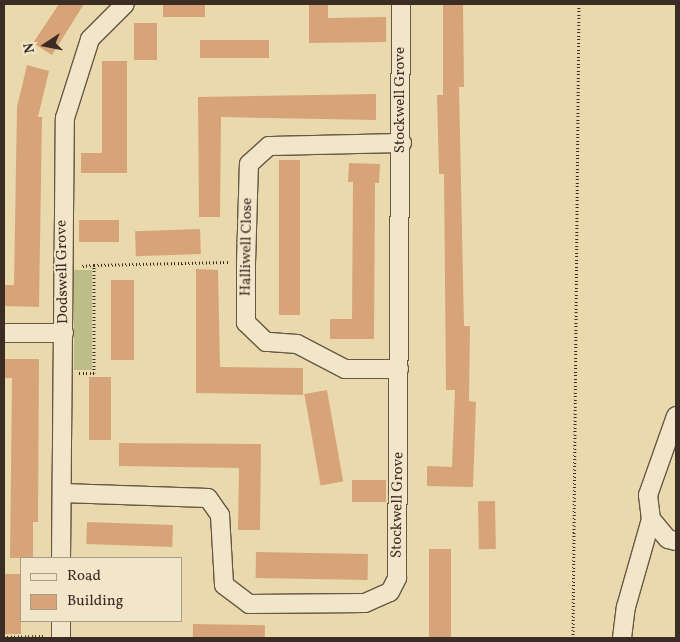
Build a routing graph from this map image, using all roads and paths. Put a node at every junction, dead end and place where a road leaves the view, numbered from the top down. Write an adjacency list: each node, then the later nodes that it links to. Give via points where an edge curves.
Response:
1 (125, 4): 7 (street, Dodswell Grove, via 90,39 65,118)
2 (401, 4): 4 (street, Stockwell Grove)
3 (579, 4): 19 (path)
4 (402, 143): 5 (street, Halliwell Close, via 269,146 249,164); 10 (street, Stockwell Grove)
5 (246, 263): 6 (path); 10 (street, Halliwell Close, via 246,322 266,342 297,344 345,369)
6 (94, 265): 7 (path); 11 (path, via 94,374)
7 (63, 266): 9 (street, Dodswell Grove)
8 (4, 333): 9 (street)
9 (64, 333): 11 (street, Dodswell Grove)
10 (399, 369): 13 (street, Stockwell Grove, via 397,578 390,592 365,603 248,604 224,585 220,515 208,498)
11 (64, 374): 13 (street, Dodswell Grove)
12 (676, 416): 14 (street, via 648,495)
13 (62, 493): 16 (street, Dodswell Grove)
14 (651, 519): 15 (street, via 668,539); 20 (street, via 626,607)
15 (676, 541)
16 (61, 557)
17 (61, 632): 18 (path)
18 (4, 637)
19 (574, 638)
20 (622, 638)

